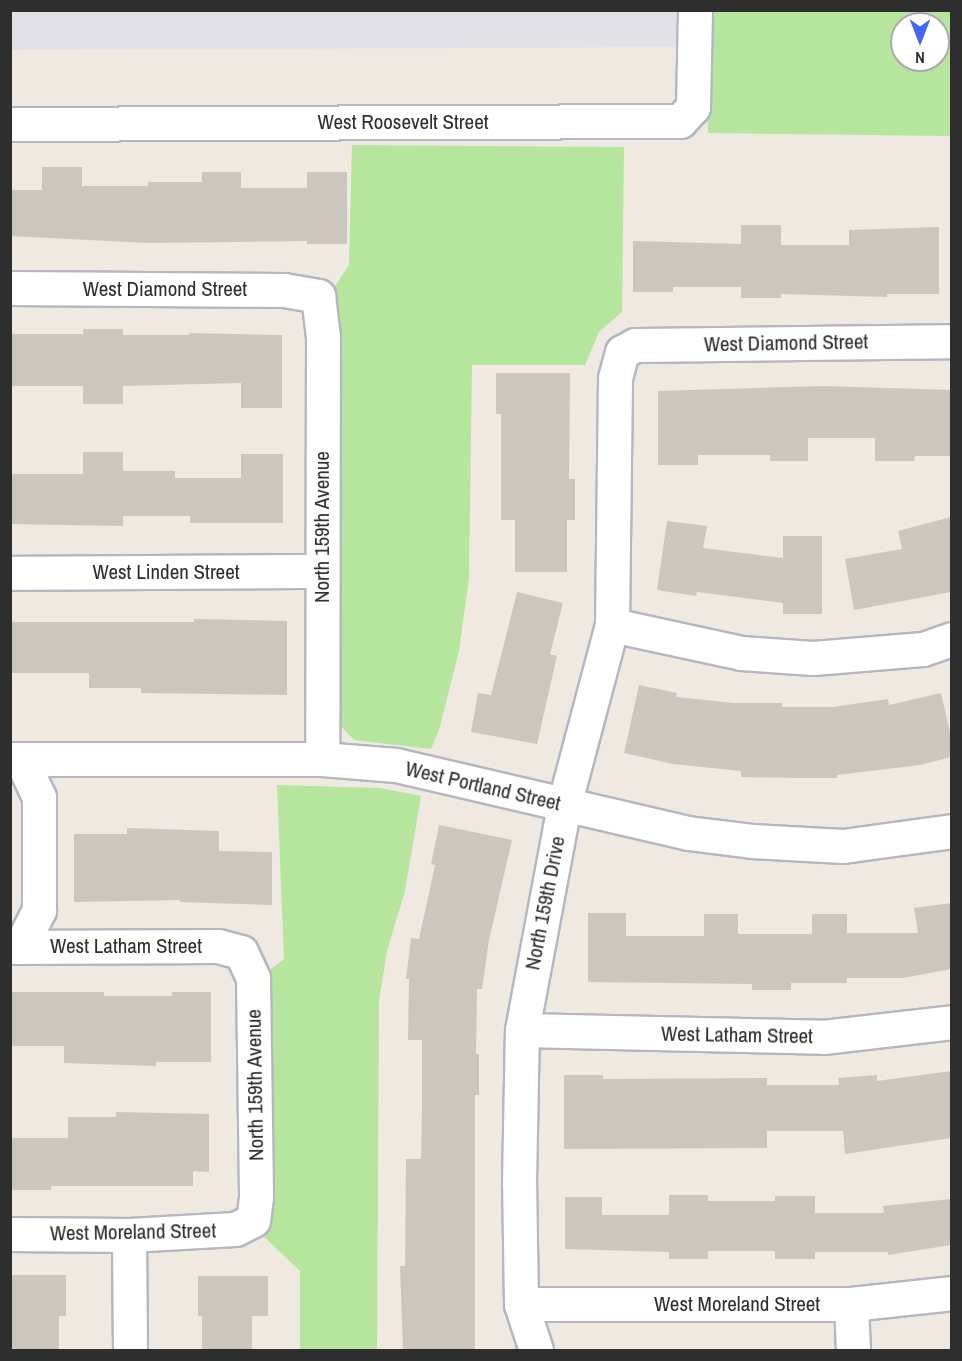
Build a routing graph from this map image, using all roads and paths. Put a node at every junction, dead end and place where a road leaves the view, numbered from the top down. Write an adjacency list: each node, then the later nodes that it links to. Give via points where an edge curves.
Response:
1 (695, 10): 2 (street, West Roosevelt Street, via 693,107 680,121)
2 (10, 124)
3 (10, 288): 4 (street, West Diamond Street, via 284,290)
4 (318, 296): 7 (street, North 159th Avenue, via 323,335)
5 (951, 341): 6 (street, West Diamond Street, via 635,345)
6 (622, 352): 9 (street, North 159th Drive, via 615,378)
7 (322, 571): 8 (street, West Linden Street); 11 (street, North 159th Avenue)
8 (10, 573)
9 (612, 625): 10 (street, via 741,653 813,658 923,650); 13 (street, North 159th Drive)
10 (951, 639)
11 (322, 759): 12 (street, West Portland Street); 13 (street, West Portland Street, via 396,765)
12 (14, 766): 15 (street, via 39,797 39,910)
13 (564, 805): 14 (street, West Portland Street, via 687,833 752,841 843,846); 18 (street, North 159th Drive)
14 (951, 831)
15 (14, 939): 16 (street, West Latham Street, via 218,946)
16 (241, 952): 19 (street, North 159th Avenue, via 253,978)
17 (951, 1022): 18 (street, West Latham Street, via 823,1037)
18 (522, 1030): 23 (street, North 159th Drive)
19 (253, 1220): 21 (street, West Moreland Street, via 235,1229)
20 (10, 1234): 21 (street, West Moreland Street)
21 (129, 1235): 25 (street)
22 (951, 1293): 24 (street, West Moreland Street)
23 (521, 1304): 24 (street, West Moreland Street); 26 (street, North 159th Drive)
24 (851, 1304): 27 (street)
25 (130, 1350)
26 (536, 1350)
27 (853, 1350)

